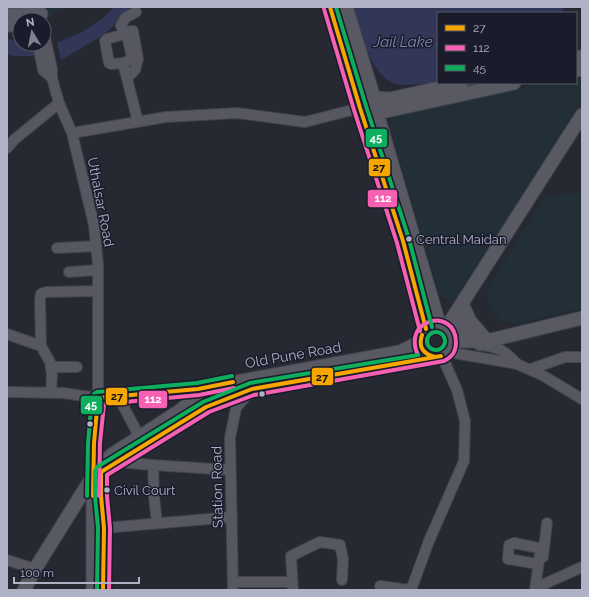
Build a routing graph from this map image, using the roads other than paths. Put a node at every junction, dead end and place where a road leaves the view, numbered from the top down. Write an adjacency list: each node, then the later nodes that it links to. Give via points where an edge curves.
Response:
1 (330, 7): 13 (main road)
2 (346, 7): 11 (main road)
3 (136, 12): 8 (street, via 125,18 121,26 124,32 135,30 138,59 135,70)
4 (40, 52): 7 (street, Uthalsar Road, via 43,70)
5 (48, 52): 7 (street)
6 (123, 63): 8 (street)
7 (52, 78): 12 (street, Uthalsar Road)
8 (127, 78): 16 (street)
9 (456, 84): 11 (main road, via 390,98)
10 (509, 84): 14 (main road)
11 (374, 98): 13 (main road); 14 (main road)
12 (59, 103): 17 (street, Uthalsar Road); 18 (street)
13 (360, 108): 14 (main road); 16 (street, via 305,122 238,113 166,117); 26 (main road, via 403,241)
14 (377, 113): 28 (main road)
15 (582, 115): 24 (main road)
16 (138, 122): 17 (street)
17 (72, 133): 19 (street, Uthalsar Road, via 94,225)
18 (7, 148)
19 (96, 246): 20 (street); 21 (street, Uthalsar Road)
20 (57, 248)
21 (98, 270): 22 (street); 23 (street, Uthalsar Road)
22 (69, 272)
23 (98, 291): 31 (street, via 41,294); 42 (street, Uthalsar Road)
24 (462, 304): 28 (main road); 30 (main road, via 470,321)
25 (582, 318): 30 (main road, Old Pune Road)
26 (426, 329): 28 (main road, via 433,326); 29 (main road)
27 (7, 334): 31 (street)
28 (445, 341): 29 (main road, via 429,356 424,352); 30 (main road, Old Pune Road); 30 (main road); 30 (street, via 480,345); 33 (street); 38 (main road, Old Pune Road); 65 (street, via 465,421 464,461)
29 (420, 342): 37 (main road, Old Pune Road, via 400,352)
30 (490, 343): 33 (street, via 508,354)
31 (40, 346): 35 (street)
32 (582, 357): 36 (street, via 564,358)
33 (517, 364): 36 (street)
34 (77, 367): 35 (street)
35 (51, 368): 40 (street)
36 (531, 369): 43 (street)
37 (198, 389): 41 (main road, Old Pune Road); 44 (main road, via 192,400 180,410)
38 (252, 389): 45 (main road, Old Pune Road, via 206,407); 47 (street, Station Road, via 236,408 230,438)
39 (7, 392): 40 (street)
40 (51, 393): 42 (street)
41 (118, 396): 42 (main road, Old Pune Road); 44 (street)
42 (98, 398): 48 (main road, via 94,443)
43 (582, 399)
44 (139, 436): 48 (main road, via 106,460)
45 (118, 462): 46 (street); 48 (main road, Old Pune Road)
46 (153, 465): 47 (street); 50 (street)
47 (230, 470): 49 (street, Station Road)
48 (97, 474): 52 (main road); 56 (main road); 63 (main road)
49 (232, 517): 50 (street); 58 (street, Station Road)
50 (157, 523): 52 (street)
51 (547, 523): 61 (street)
52 (104, 528): 64 (main road)
53 (7, 560): 56 (street)
54 (538, 564): 61 (street)
55 (582, 567): 61 (street)
56 (35, 569): 62 (main road)
57 (342, 580): 59 (street, via 344,559 340,545 320,542 291,556)
58 (233, 586): 59 (street)
59 (292, 586)
60 (380, 586): 65 (street)
61 (538, 588)
62 (24, 590)
63 (93, 590)
64 (103, 590)
65 (410, 590)

